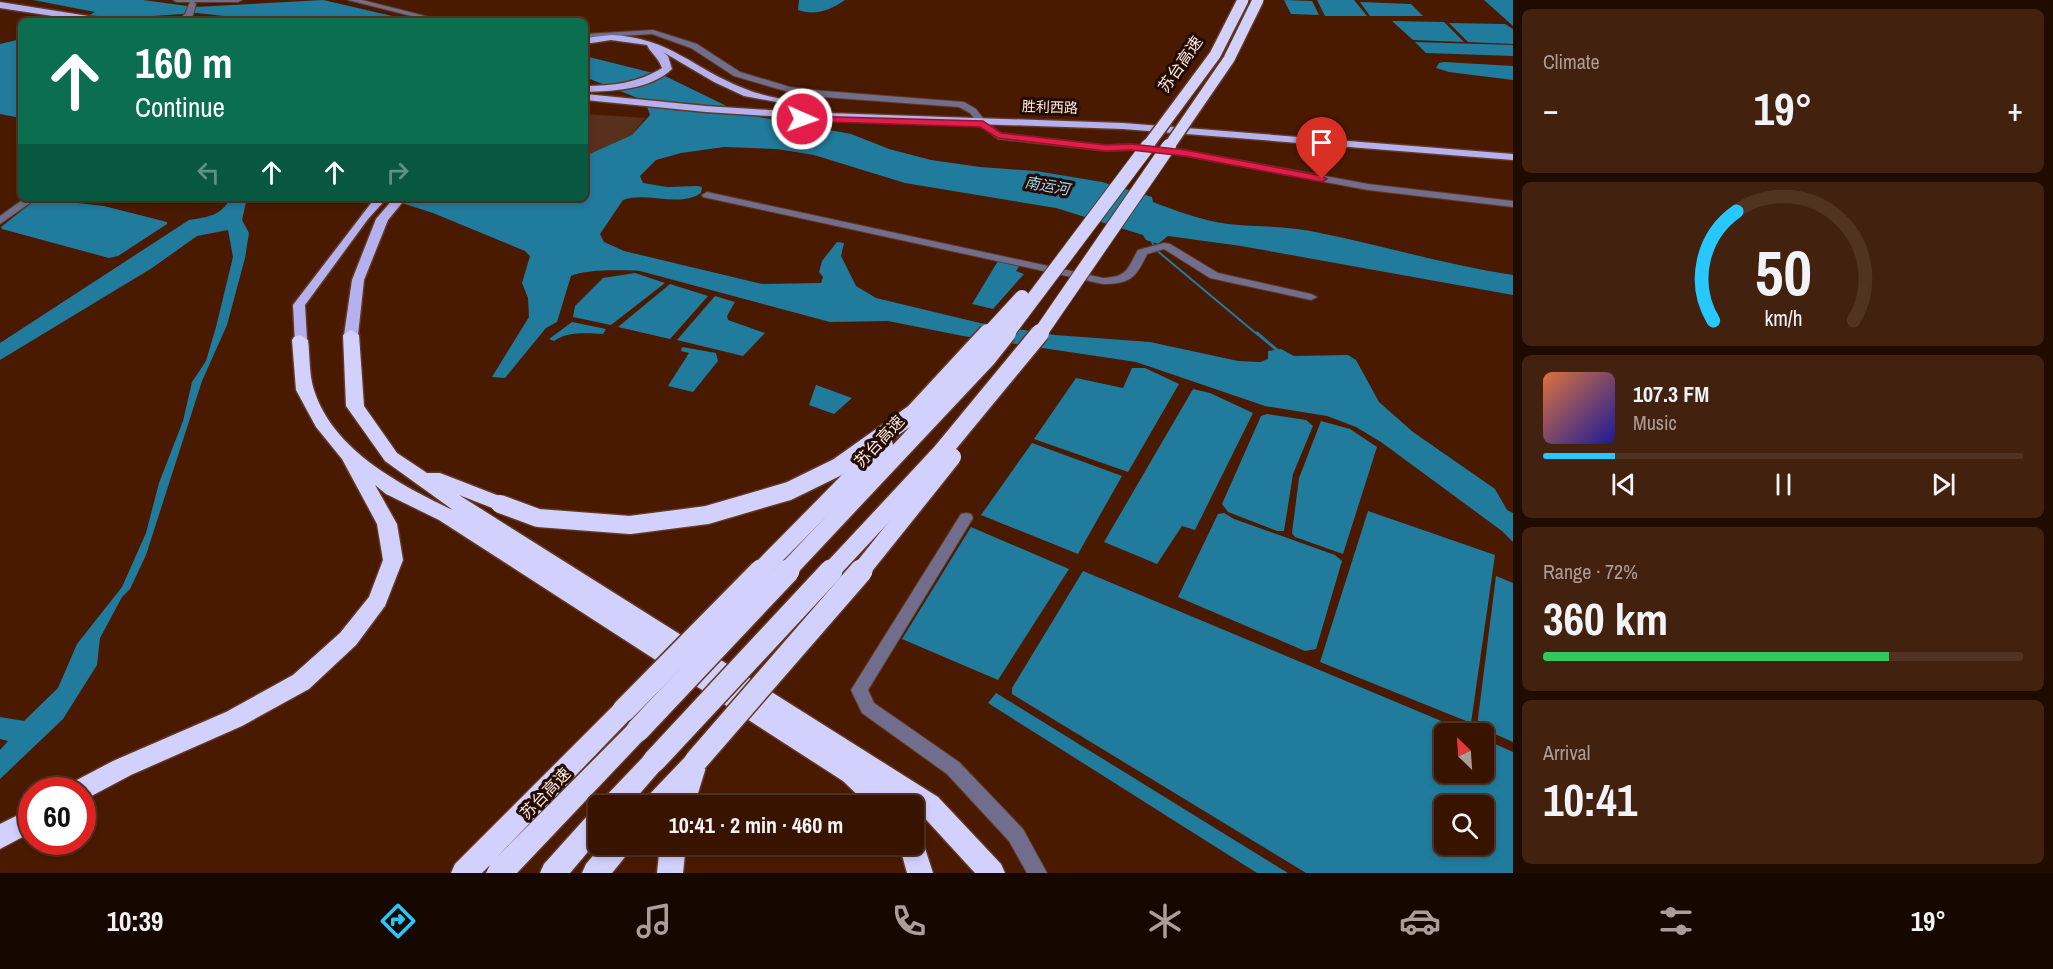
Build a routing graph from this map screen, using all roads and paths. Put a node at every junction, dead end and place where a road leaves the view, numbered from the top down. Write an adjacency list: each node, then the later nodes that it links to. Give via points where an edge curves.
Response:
1 (175, 0): 6 (street); 8 (street)
2 (238, 0): 6 (street)
3 (352, 0): 13 (street)
4 (1243, 0): 28 (highway, 苏台高速, bridge, via 1215,55)
5 (1258, 0): 31 (highway, bridge, via 1229,58)
6 (210, 2): 8 (street)
7 (0, 5): 11 (main road)
8 (191, 5): 12 (street)
9 (0, 9): 10 (main road)
10 (66, 18)
11 (68, 18)
12 (185, 18)
13 (428, 18)
14 (588, 36): 21 (street, via 653,32 694,46 737,74 759,82 823,94 961,104)
15 (588, 43): 20 (main road, via 632,38 650,41 742,92)
16 (588, 43): 17 (main road, via 611,40 642,44 656,49 667,69 624,86)
17 (588, 89)
18 (588, 101): 21 (main road, 胜利西路, via 802,119)
19 (588, 101): 20 (main road, 胜利西路)
20 (912, 120): 21 (main road, 胜利西路)
21 (982, 122): 22 (main road, 胜利西路); 27 (street, via 998,136 1185,153 1368,188)
22 (1513, 159)
23 (707, 195): 30 (street, via 1103,281 1122,281 1132,273 1142,252 1164,246 1214,276)
24 (28, 201): 29 (street)
25 (379, 201): 33 (main road, via 299,305)
26 (397, 201): 32 (main road, via 382,219 358,280)
27 (1513, 204)
28 (1097, 216): 34 (highway, bridge); 51 (highway, 苏台高速, bridge, via 988,357)
29 (0, 221)
30 (1311, 297)
31 (1050, 321): 38 (highway, bridge, via 955,453 873,557); 40 (highway, bridge, via 941,453)
32 (351, 335): 36 (highway, via 354,406 391,457)
33 (300, 340): 35 (highway, via 305,390 322,423)
34 (915, 413): 36 (highway, bridge, via 838,466 789,491 706,515 630,525 538,518); 50 (highway, bridge)
35 (350, 456): 39 (highway, via 387,524 393,560 378,600 348,639 302,682); 43 (highway, via 393,489 446,515 852,773)
36 (406, 467): 56 (highway, via 462,507 928,805)
37 (966, 518): 57 (street, via 859,690 868,708 952,768 1016,835)
38 (696, 761): 41 (highway); 42 (highway)
39 (96, 782)
40 (624, 795)
41 (665, 795)
42 (685, 795)
43 (875, 795)
44 (18, 827): 46 (highway)
45 (588, 833): 52 (highway)
46 (0, 837)
47 (611, 855): 53 (highway)
48 (671, 855): 54 (highway)
49 (915, 855): 55 (highway)
50 (464, 873)
51 (499, 873)
52 (553, 873)
53 (595, 873)
54 (669, 873)
55 (920, 873)
56 (992, 873)
57 (1037, 873)

